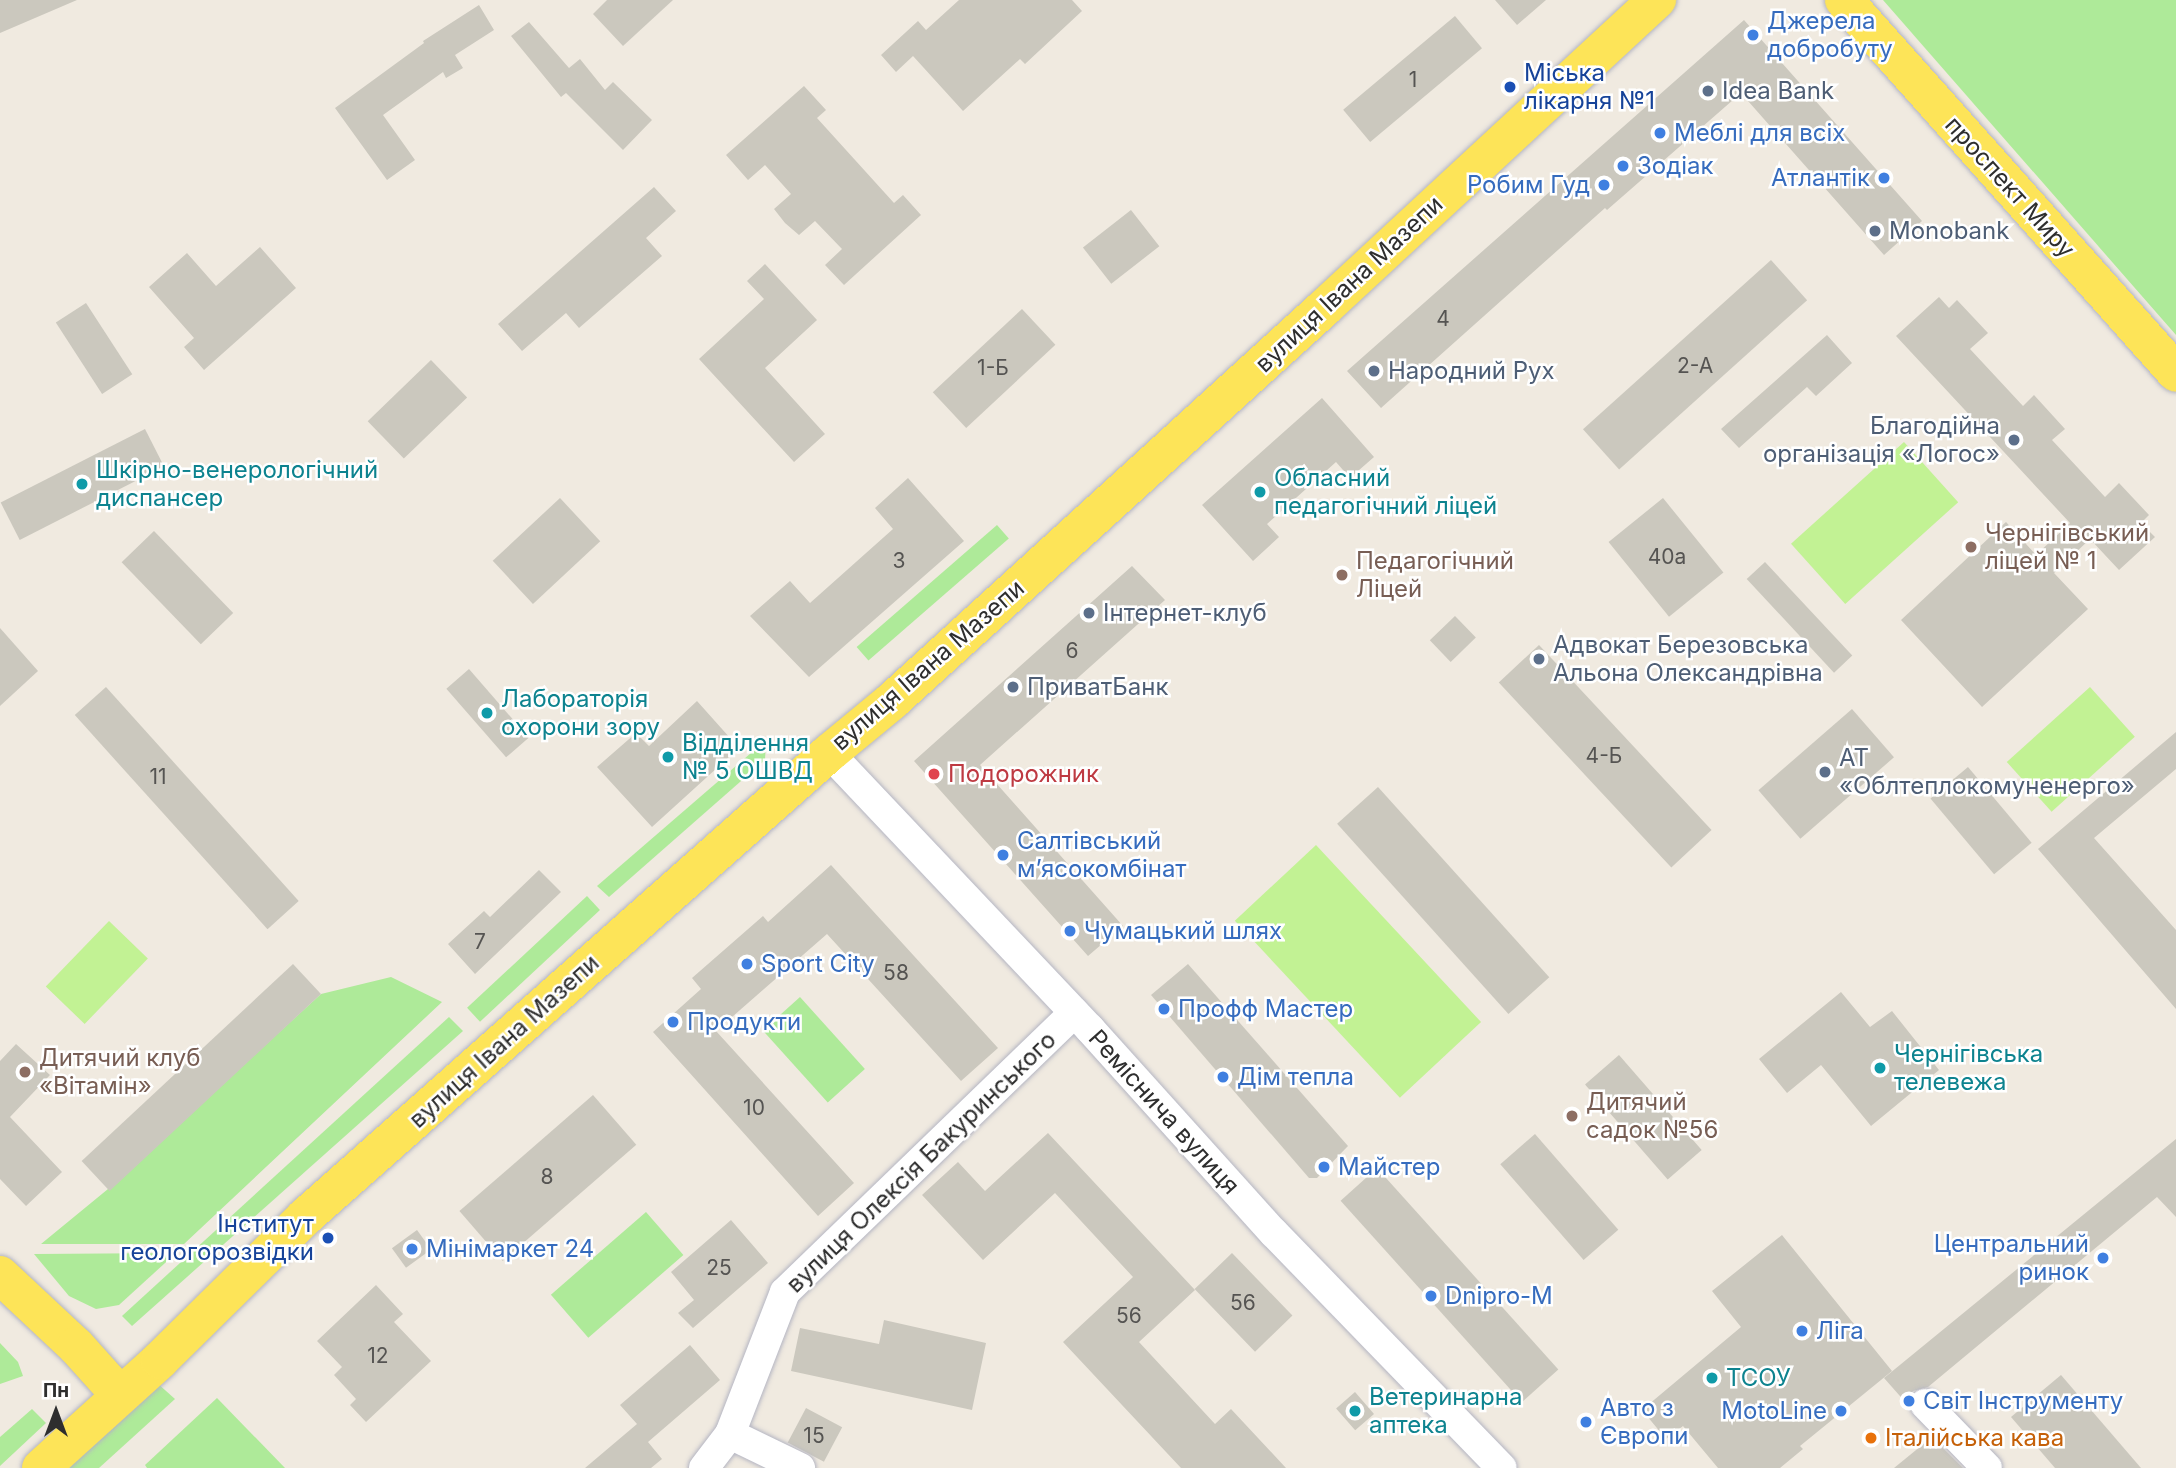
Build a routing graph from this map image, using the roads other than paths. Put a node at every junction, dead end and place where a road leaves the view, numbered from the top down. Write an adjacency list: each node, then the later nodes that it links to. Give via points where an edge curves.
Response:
1 (1657, 0): 4 (main road, вулиця Івана Мазепи, via 1273,355)
2 (1844, 0): 3 (main road, проспект Миру)
3 (2176, 373)
4 (829, 753): 5 (street, Реміснича вулиця); 7 (main road, вулиця Івана Мазепи, via 305,1216)
5 (1074, 1013): 9 (street, вулиця Олексія Бакуринського, via 785,1292); 13 (street, Реміснича вулиця, via 1274,1233)
6 (0, 1275): 7 (main road, via 76,1346)
7 (120, 1395): 10 (main road, вулиця Івана Мазепи)
8 (1925, 1404): 14 (street)
9 (730, 1434): 11 (street, вулиця Олексія Бакуринського); 12 (street)
10 (41, 1468)
11 (704, 1468)
12 (800, 1468)
13 (1502, 1468)
14 (1987, 1468)

